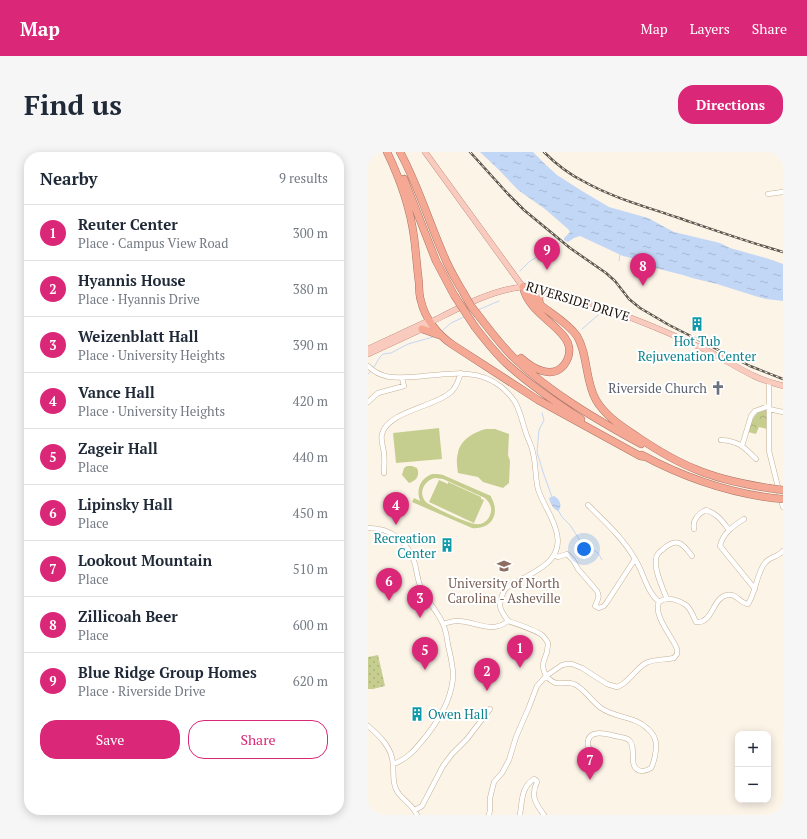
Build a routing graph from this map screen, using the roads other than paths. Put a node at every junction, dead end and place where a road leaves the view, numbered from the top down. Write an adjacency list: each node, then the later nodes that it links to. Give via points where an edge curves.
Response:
1 (387, 152): 10 (highway, via 406,199 414,237 421,302)
2 (390, 152): 26 (highway, bridge, via 408,189 436,261 454,295 489,344 506,363 534,386 586,423)
3 (400, 152): 13 (highway, bridge, via 444,257 471,306)
4 (425, 152): 7 (main road, RIVERSIDE DRIVE)
5 (783, 192): 6 (street)
6 (768, 194)
7 (523, 287): 8 (main road, RIVERSIDE DRIVE); 9 (highway); 10 (main road, via 495,293); 13 (highway, via 530,303 567,340 570,352 568,359 557,370 539,370 524,361)
8 (545, 290): 9 (highway, via 539,295); 19 (main road, RIVERSIDE DRIVE, via 621,314 667,332)
9 (540, 304): 27 (highway, via 576,335 593,394 602,409 627,430)
10 (431, 322): 11 (main road); 12 (highway); 14 (main road)
11 (422, 329): 12 (highway); 15 (main road)
12 (441, 336): 26 (highway, via 538,400)
13 (495, 336): 27 (highway, via 516,360 554,390 606,424)
14 (368, 349)
15 (368, 354)
16 (368, 366): 18 (street, via 384,376)
17 (461, 373): 18 (street); 29 (street, via 456,387 445,397 405,413 389,423 381,435 385,457); 39 (street, via 482,376 494,381 516,404 533,453 541,498 557,532 558,543)
18 (402, 378): 21 (street, via 404,386 378,393)
19 (769, 382): 20 (main road, RIVERSIDE DRIVE); 22 (street)
20 (783, 386)
21 (368, 402)
22 (769, 407): 23 (street); 25 (street, via 755,411 751,416); 33 (street, via 769,451)
23 (783, 412)
24 (721, 440): 25 (street, via 734,441)
25 (742, 446): 28 (street)
26 (646, 457): 31 (highway, bridge, via 707,484 741,493)
27 (668, 457): 30 (highway, bridge, via 696,470 733,482)
28 (756, 459)
29 (384, 473)
30 (783, 490)
31 (783, 499)
32 (588, 505): 41 (street, via 622,540)
33 (783, 507)
34 (744, 519): 37 (street)
35 (368, 528): 46 (street, via 377,528 403,542 410,551 422,590)
36 (694, 529): 37 (street, via 696,519 706,510 717,516)
37 (729, 530): 42 (street, via 720,546)
38 (782, 554): 42 (street, via 766,561)
39 (554, 555): 41 (street, via 558,557 567,554 573,560 597,591 599,595 595,606 599,608 604,606); 45 (street, via 545,566 506,588 501,596 500,605)
40 (692, 556): 43 (street, via 684,545 676,542 659,552 656,566)
41 (636, 559): 44 (street, via 650,591)
42 (755, 589): 43 (street, via 748,604 744,604 732,594 725,595 704,622 696,622 687,605)
43 (667, 599): 44 (street)
44 (659, 602): 47 (street, via 659,615 677,649 674,658 648,662 616,687 572,664 562,665)
45 (508, 621): 46 (street, via 502,626 493,627 454,620); 47 (street, via 545,638 548,643 543,661)
46 (443, 624): 51 (street, via 453,672 448,701 416,749 405,759)
47 (546, 676): 50 (street, via 555,682 574,684 602,710 643,724 651,731 656,741 656,752 651,768 646,770 640,770 634,765 633,746 627,739 596,733 587,741); 53 (street, via 537,686 509,760 494,782)
48 (490, 709): 52 (street, via 443,766)
49 (368, 726): 51 (street, via 387,746)
50 (591, 750)
51 (393, 764): 52 (street, via 397,791)
52 (416, 813)
53 (489, 815)
54 (520, 815): 55 (street, via 524,790 534,779 537,782 535,800)
55 (544, 815)

